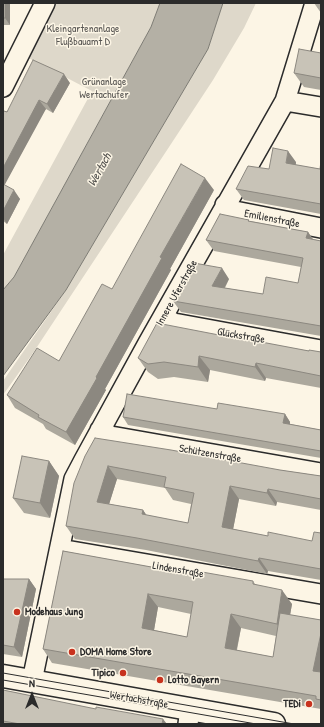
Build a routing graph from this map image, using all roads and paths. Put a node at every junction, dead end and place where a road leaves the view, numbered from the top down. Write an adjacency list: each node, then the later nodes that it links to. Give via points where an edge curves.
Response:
1 (45, 3): 3 (street)
2 (315, 3): 4 (street, Innere Uferstraße)
3 (3, 87)
4 (285, 101): 5 (street); 6 (street, Innere Uferstraße)
5 (321, 107)
6 (225, 205): 7 (street, Emilienstraße, via 235,211); 8 (street, Innere Uferstraße)
7 (321, 228)
8 (163, 317): 9 (street, Glückstraße, via 174,323); 10 (street, Innere Uferstraße)
9 (321, 350)
10 (100, 430): 11 (street, Schützenstraße, via 111,436); 12 (street, Innere Uferstraße, via 74,479)
11 (321, 473)
12 (60, 549): 13 (street, Lindenstraße); 15 (street, Innere Uferstraße)
13 (321, 594)
14 (3, 676): 15 (street, Wertachstraße)
15 (32, 681): 16 (street, Wertachstraße)
16 (189, 716): 17 (street, Wertachstraße)
17 (274, 724)

